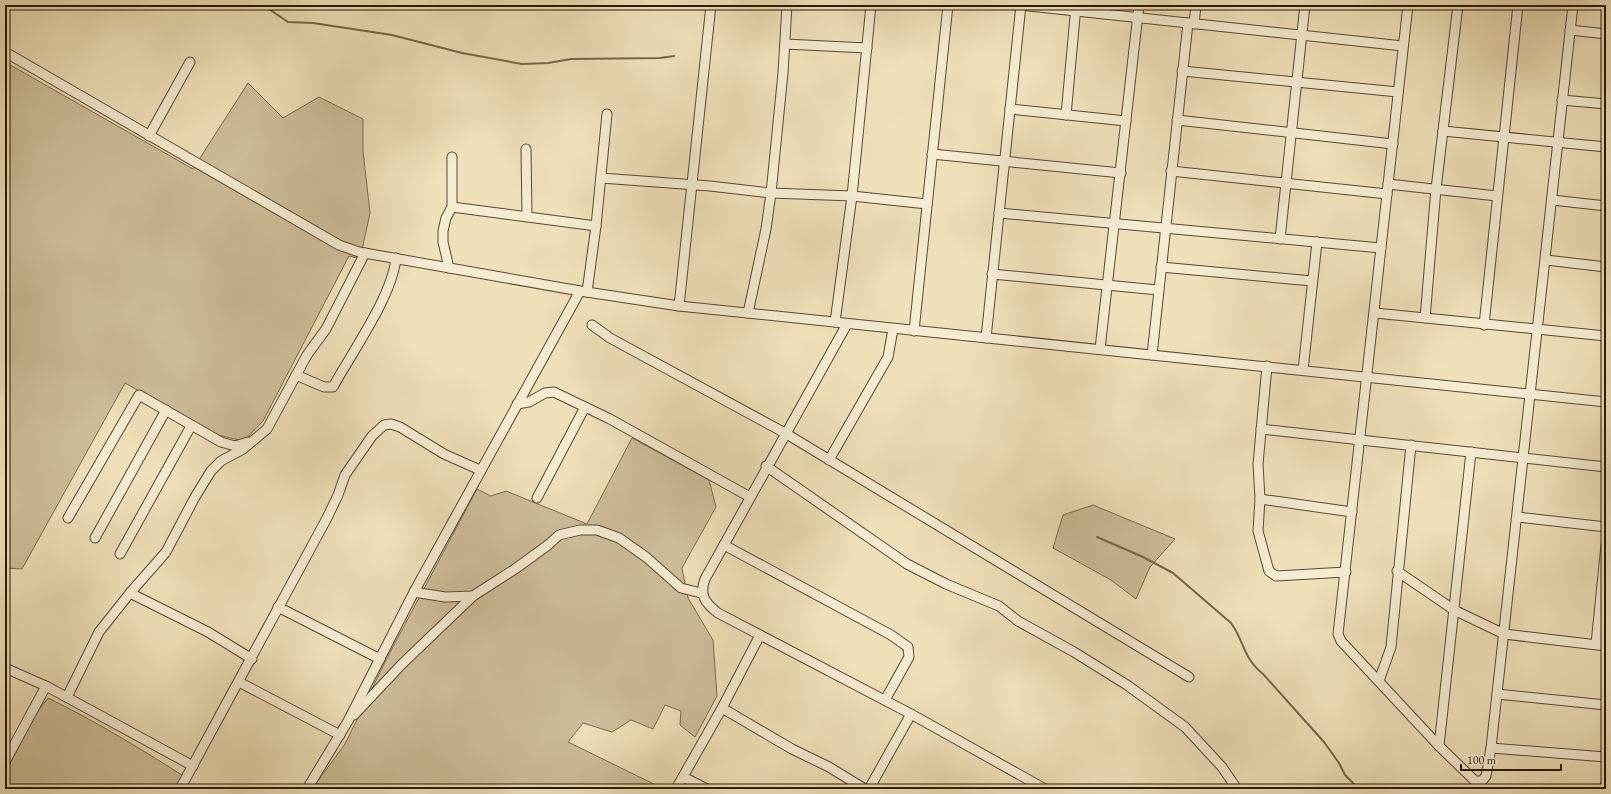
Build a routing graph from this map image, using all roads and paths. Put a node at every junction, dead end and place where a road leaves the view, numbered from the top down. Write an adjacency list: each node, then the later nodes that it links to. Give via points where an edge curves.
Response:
1 (711, 5): 50 (street)
2 (787, 5): 19 (street)
3 (871, 5): 21 (street)
4 (948, 5): 42 (street)
5 (1020, 5): 13 (street); 29 (street)
6 (1139, 5): 14 (street)
7 (1196, 5): 15 (street)
8 (1305, 5): 18 (street)
9 (1408, 5): 20 (street)
10 (1458, 5): 34 (street)
11 (1518, 5): 37 (street)
12 (1573, 5): 16 (street)
13 (1076, 8): 14 (street); 31 (street)
14 (1138, 18): 15 (street); 33 (street)
15 (1191, 23): 18 (street); 24 (street)
16 (1570, 30): 17 (street); 27 (street)
17 (1606, 34)
18 (1302, 35): 20 (street); 25 (street)
19 (785, 44): 21 (street); 52 (street)
20 (1403, 46): 26 (street)
21 (867, 48): 54 (street)
22 (5, 52): 36 (street)
23 (190, 62): 36 (street)
24 (1182, 71): 25 (street); 32 (street)
25 (1297, 82): 26 (street); 35 (street)
26 (1398, 92): 39 (street)
27 (1562, 100): 28 (street); 38 (street)
28 (1606, 104)
29 (1010, 109): 31 (street); 44 (street)
30 (607, 114): 47 (street)
31 (1066, 115): 33 (street)
32 (1177, 120): 35 (street); 45 (street)
33 (1126, 121): 46 (street)
34 (1443, 131): 37 (street); 51 (street)
35 (1292, 133): 39 (street); 48 (street)
36 (149, 136): 68 (street, via 339,245)
37 (1503, 138): 38 (street); 55 (street)
38 (1558, 143): 40 (street); 56 (street)
39 (1393, 144): 49 (street)
40 (1606, 147)
41 (526, 149): 61 (street)
42 (932, 154): 44 (street); 57 (street)
43 (452, 157): 59 (street)
44 (1004, 161): 46 (street); 60 (street)
45 (1171, 171): 48 (street); 64 (street)
46 (1120, 173): 62 (street)
47 (601, 178): 50 (street); 63 (street)
48 (1286, 183): 53 (street); 65 (street)
49 (1388, 184): 51 (street); 53 (street)
50 (691, 185): 52 (street); 79 (street)
51 (1436, 189): 55 (street); 82 (street)
52 (771, 193): 54 (street); 80 (street)
53 (1387, 194): 67 (street)
54 (852, 196): 57 (street); 83 (street)
55 (1497, 196): 86 (street)
56 (1552, 200): 58 (street); 70 (street)
57 (927, 204): 88 (street)
58 (1606, 206)
59 (452, 208): 61 (street); 73 (street, via 443,231)
60 (999, 213): 62 (street); 74 (street)
61 (527, 216): 63 (street)
62 (1115, 224): 64 (street); 76 (street)
63 (596, 226): 78 (street)
64 (1165, 228): 65 (street); 71 (street)
65 (1280, 239): 66 (street)
66 (1317, 242): 67 (street); 75 (street)
67 (1382, 248): 81 (street)
68 (365, 253): 69 (street); 96 (street, via 326,329)
69 (396, 258): 73 (street); 96 (street, via 394,271 377,309 333,388 324,387)
70 (1546, 260): 72 (street); 89 (street)
71 (1161, 267): 75 (street); 77 (street)
72 (1606, 267)
73 (449, 268): 78 (street)
74 (992, 274): 76 (street); 91 (street)
75 (1312, 281): 95 (street)
76 (1108, 285): 77 (street); 92 (street)
77 (1158, 290): 93 (street)
78 (583, 292): 79 (street); 100 (street)
79 (679, 306): 80 (street)
80 (748, 313): 83 (street)
81 (1375, 313): 82 (street); 97 (street)
82 (1425, 318): 86 (street)
83 (835, 322): 84 (street)
84 (848, 324): 87 (street); 105 (street)
85 (592, 325): 105 (street, via 610,338)
86 (1484, 325): 89 (street)
87 (893, 329): 88 (street); 111 (street, via 888,357)
88 (914, 331): 91 (street)
89 (1538, 331): 90 (street); 98 (street)
90 (1606, 336)
91 (986, 338): 92 (street)
92 (1100, 349): 93 (street)
93 (1152, 355): 94 (street)
94 (1266, 366): 95 (street); 104 (street)
95 (1303, 370): 97 (street)
96 (296, 375): 107 (street, via 267,429)
97 (1368, 378): 98 (street); 106 (street)
98 (1531, 394): 99 (street); 110 (street)
99 (1606, 402)
100 (517, 404): 101 (street, via 529,402 550,391); 114 (street)
101 (585, 406): 115 (street); 116 (street)
102 (166, 410): 103 (street); 120 (street, via 139,395); 122 (street)
103 (191, 426): 107 (street, via 221,442 235,446); 125 (street)
104 (1261, 429): 106 (street); 117 (street, via 1258,464)
105 (785, 433): 111 (street); 112 (street)
106 (1360, 440): 108 (street); 118 (street)
107 (253, 441): 129 (street, via 221,461 211,471 166,552)
108 (1411, 445): 109 (street); 126 (street)
109 (1471, 452): 110 (street); 133 (street)
110 (1524, 458): 113 (street); 119 (street)
111 (829, 460): 141 (street)
112 (766, 466): 115 (street); 167 (street, via 907,564 999,606 1018,621 1127,685 1185,727 1222,767)
113 (1606, 467)
114 (480, 470): 128 (street); 132 (street, via 444,454 400,427 384,425 372,436 345,475 330,512)
115 (750, 497): 123 (street)
116 (537, 498)
117 (1260, 499): 118 (street); 127 (street, via 1259,540 1272,574 1276,576)
118 (1352, 512): 127 (street)
119 (1518, 517): 121 (street); 134 (street)
120 (68, 518)
121 (1606, 527)
122 (95, 538)
123 (724, 545): 130 (street, via 705,578); 147 (street, via 891,635 908,647 909,658)
124 (1606, 546): 136 (street)
125 (120, 554)
126 (1397, 571): 133 (street); 142 (street, via 1391,647)
127 (1346, 572): 142 (street, via 1339,638)
128 (414, 592): 131 (street, via 445,598); 139 (street)
129 (130, 593): 138 (street, via 208,632); 146 (street, via 99,632)
130 (702, 593): 131 (street, via 681,588 646,557 619,538 597,530 580,530 559,535 515,569); 135 (street, via 705,601 714,610)
131 (473, 596): 151 (street, via 402,664)
132 (278, 607): 138 (street); 139 (street)
133 (1454, 610): 134 (street); 153 (street)
134 (1504, 634): 136 (street); 145 (street)
135 (760, 635): 147 (street); 149 (street)
136 (1596, 644): 137 (street)
137 (1606, 646)
138 (252, 659): 143 (street)
139 (380, 659): 151 (street)
140 (5, 668): 144 (street)
141 (1189, 677)
142 (1379, 681): 153 (street)
143 (239, 682): 152 (street); 157 (street)
144 (46, 686): 146 (street); 156 (street)
145 (1497, 694): 148 (street); 154 (street)
146 (67, 697): 157 (street)
147 (885, 700): 150 (street)
148 (1606, 704)
149 (722, 708): 158 (street); 164 (street)
150 (911, 714): 165 (street); 166 (street)
151 (348, 721): 152 (street)
152 (340, 735): 161 (street)
153 (1439, 746): 154 (street, via 1475,780 1482,781 1486,776)
154 (1491, 748): 155 (street)
155 (1606, 757)
156 (5, 762)
157 (193, 766): 160 (street)
158 (683, 776): 162 (street); 163 (street)
159 (1606, 783): 168 (street)
160 (180, 789)
161 (307, 789)
162 (676, 789)
163 (706, 789)
164 (865, 789)
165 (869, 789)
166 (1045, 789)
167 (1237, 789)
168 (1605, 789)

